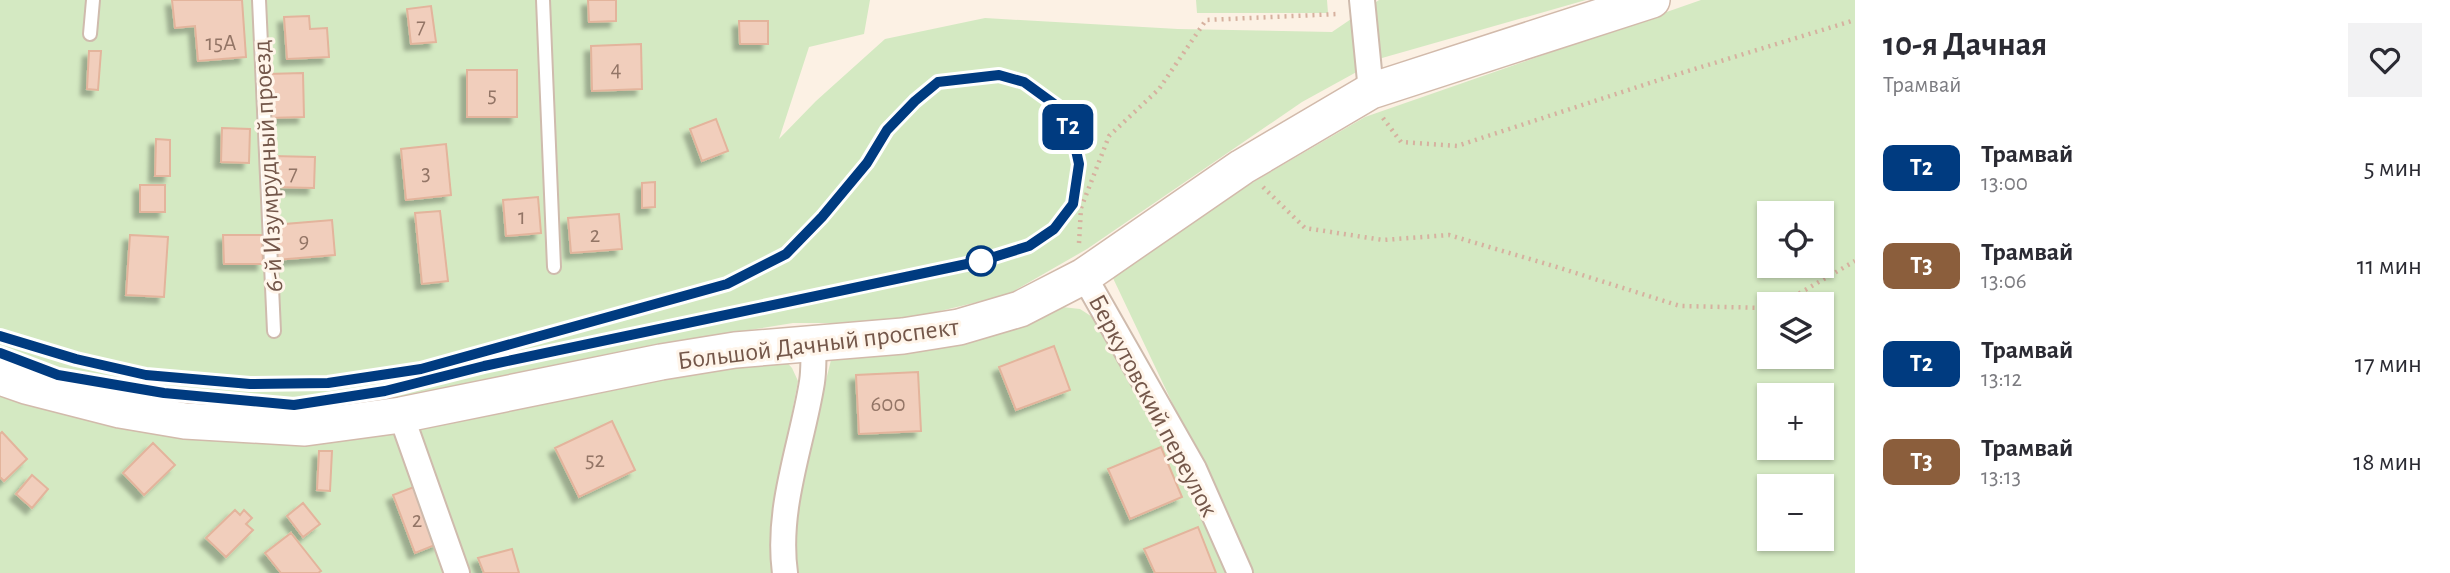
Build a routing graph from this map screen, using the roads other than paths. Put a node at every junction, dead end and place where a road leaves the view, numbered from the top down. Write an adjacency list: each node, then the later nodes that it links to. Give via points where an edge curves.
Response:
1 (93, 0): 6 (lane)
2 (259, 0): 10 (lane, 6-й Изумрудный проезд)
3 (543, 0): 8 (lane)
4 (1652, 0): 7 (main road, Большой Дачный проспект)
5 (1355, 7): 7 (street)
6 (90, 34)
7 (1371, 91): 9 (main road, Большой Дачный проспект, via 1242,167)
8 (554, 267)
9 (1084, 276): 11 (main road, Большой Дачный проспект, via 1020,309 959,327); 16 (street, Беркутовский переулок, via 1194,469)
10 (274, 331)
11 (814, 344): 13 (main road, Большой Дачный проспект, via 661,362); 15 (street, via 812,381 792,465 781,548)
12 (0, 377): 13 (main road, Большой Дачный проспект, via 120,410 185,421 305,428)
13 (401, 415): 14 (street)
14 (457, 573)
15 (785, 573)
16 (1240, 573)

